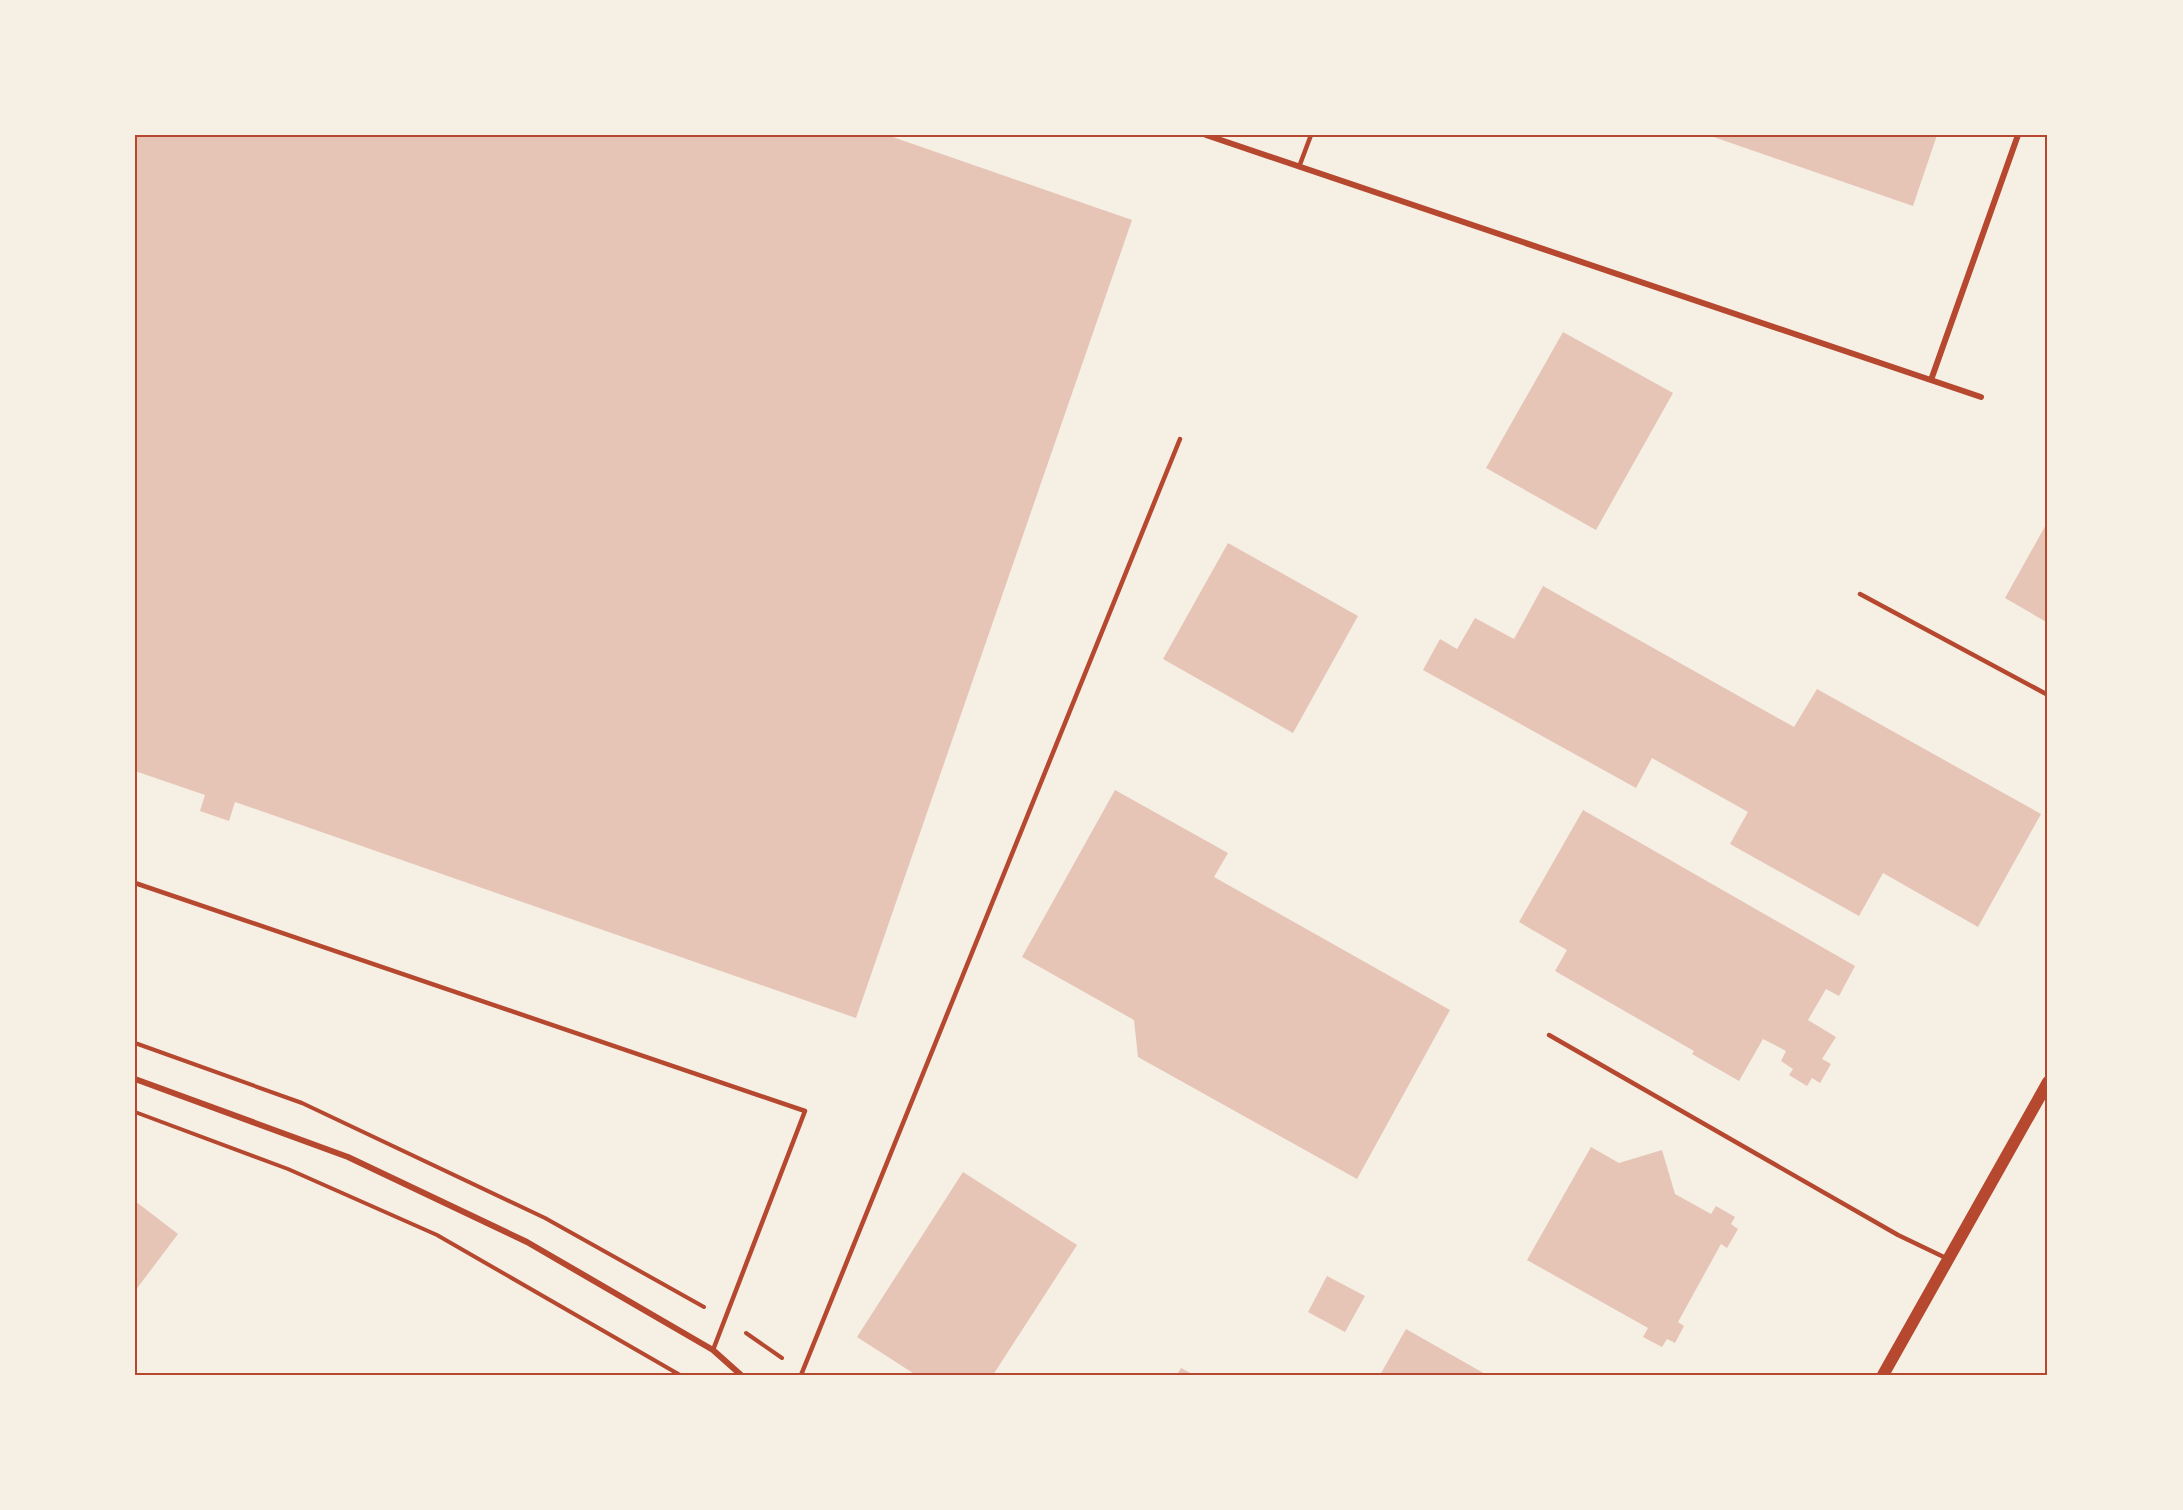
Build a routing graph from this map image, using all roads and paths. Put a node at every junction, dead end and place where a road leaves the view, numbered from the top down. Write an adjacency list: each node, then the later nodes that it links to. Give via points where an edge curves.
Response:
1 (1206, 135): 4 (street)
2 (1311, 135): 4 (lane)
3 (2018, 135): 5 (street)
4 (1299, 167): 5 (street)
5 (1931, 380): 6 (street)
6 (1981, 397)
7 (1180, 439): 19 (lane)
8 (1860, 594): 9 (lane)
9 (2048, 695)
10 (135, 883): 16 (lane, via 805,1111)
11 (1549, 1035): 15 (lane)
12 (135, 1079): 16 (street, via 348,1157 527,1242)
13 (2048, 1082): 15 (main road)
14 (135, 1112): 17 (path, via 288,1169 437,1235)
15 (1948, 1259): 20 (main road)
16 (713, 1350): 18 (street)
17 (681, 1375)
18 (741, 1375)
19 (801, 1375)
20 (1883, 1375)

